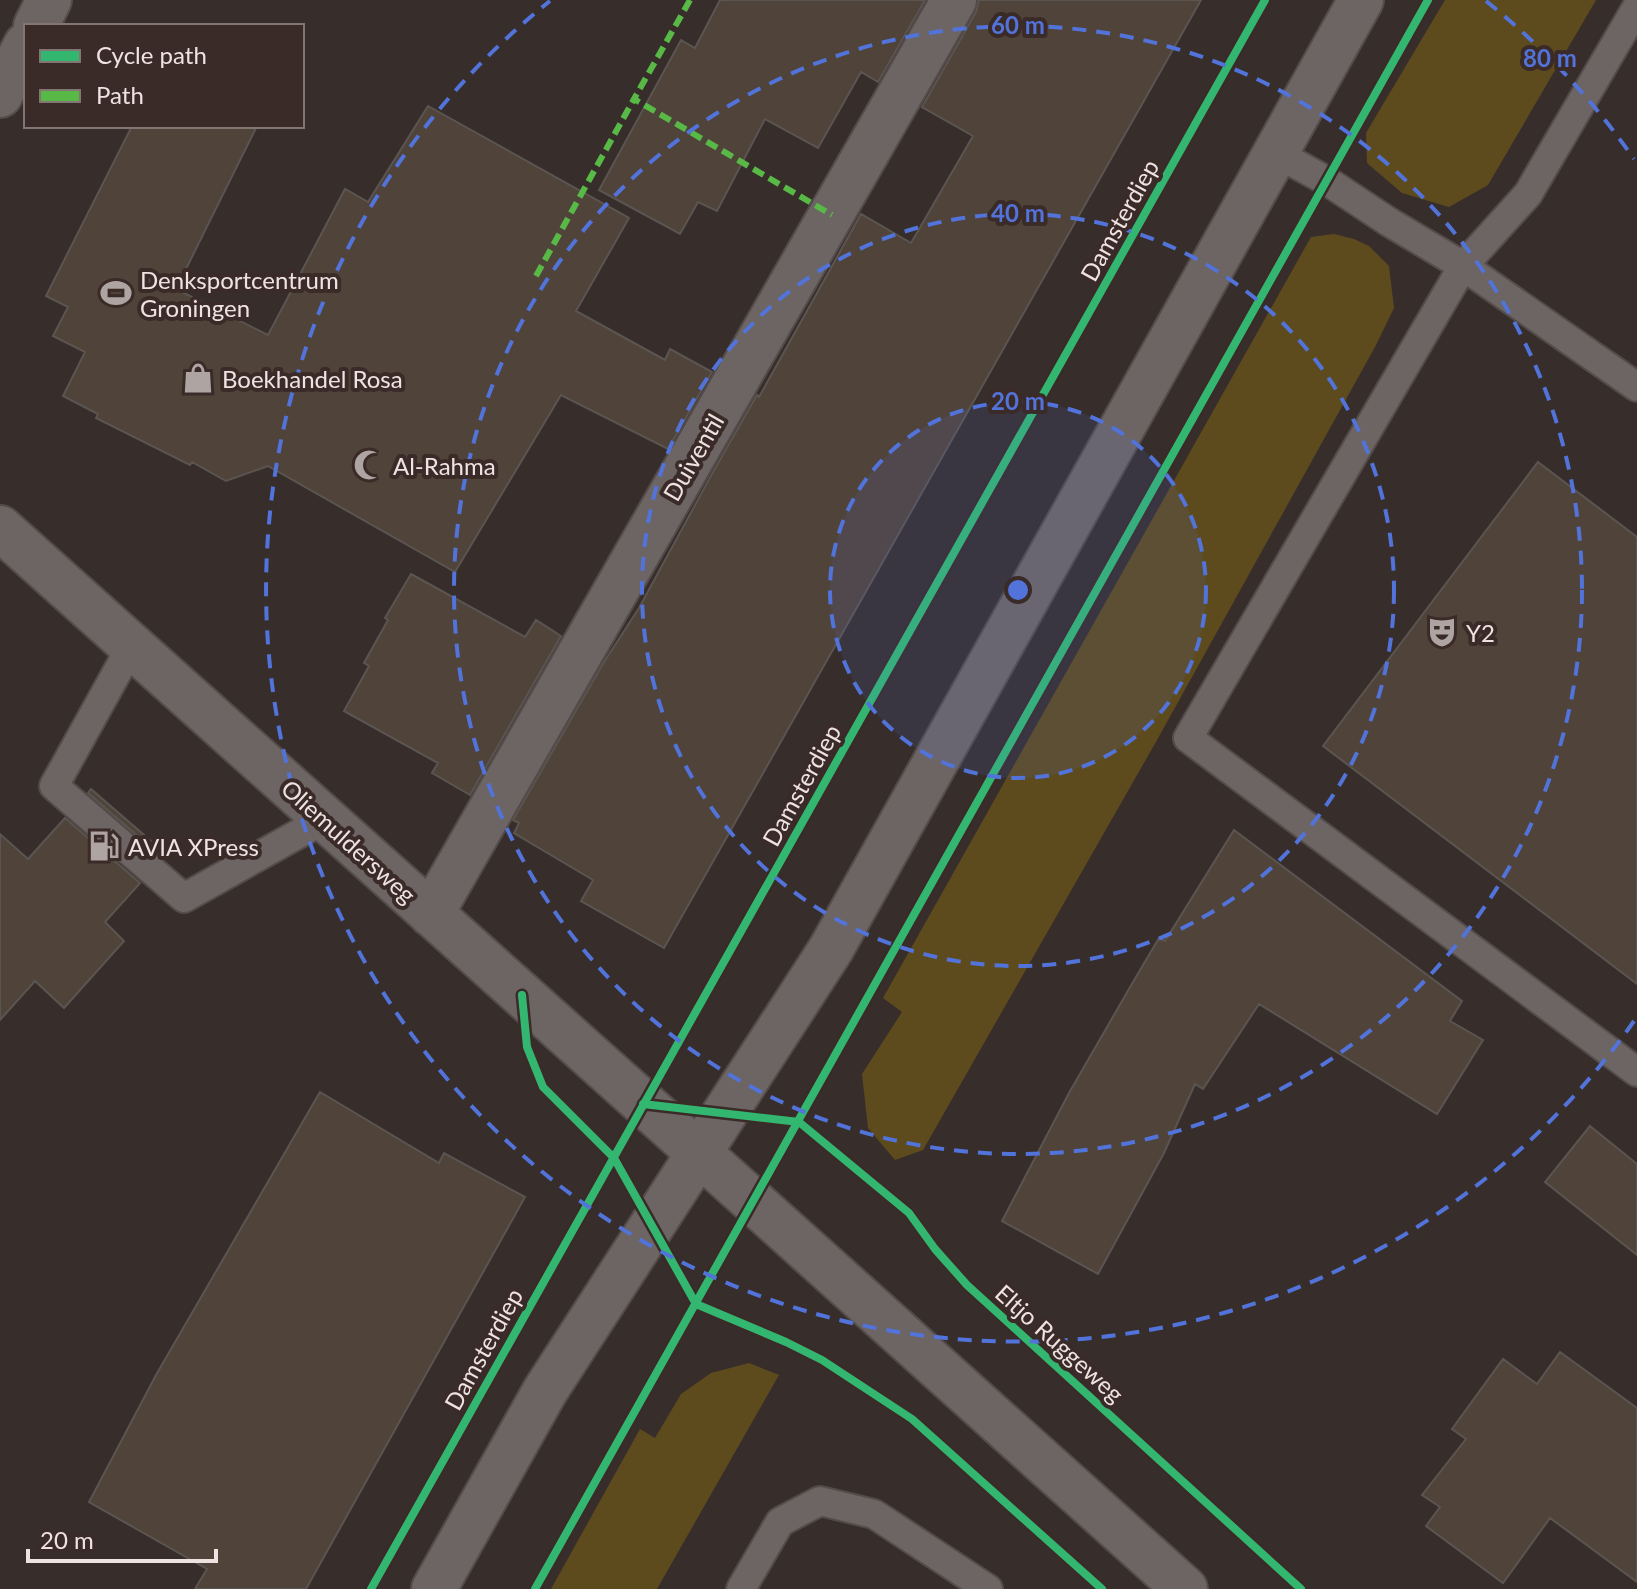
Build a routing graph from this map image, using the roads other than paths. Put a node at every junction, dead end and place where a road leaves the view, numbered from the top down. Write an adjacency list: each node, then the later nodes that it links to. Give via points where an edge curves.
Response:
1 (49, 0): 5 (street)
2 (954, 0): 14 (street, Duiventil)
3 (1361, 0): 8 (street)
4 (1637, 7): 9 (lane, via 1528,194)
5 (37, 24)
6 (24, 49): 7 (street)
7 (0, 95)
8 (1276, 153): 9 (lane); 16 (street, via 831,949)
9 (1463, 266): 10 (lane); 15 (lane, via 1188,738)
10 (1637, 387)
11 (0, 528): 12 (street, Oliemuldersweg)
12 (131, 647): 13 (street, Oliemuldersweg); 13 (lane, via 54,786 184,898)
13 (325, 819): 14 (street, Oliemuldersweg)
14 (431, 914): 16 (street, Oliemuldersweg)
15 (1637, 1072)
16 (699, 1153): 17 (street, via 545,1391); 20 (street)
17 (434, 1589)
18 (741, 1589): 19 (lane, via 780,1522 820,1501 874,1514)
19 (988, 1589)
20 (1185, 1589)

